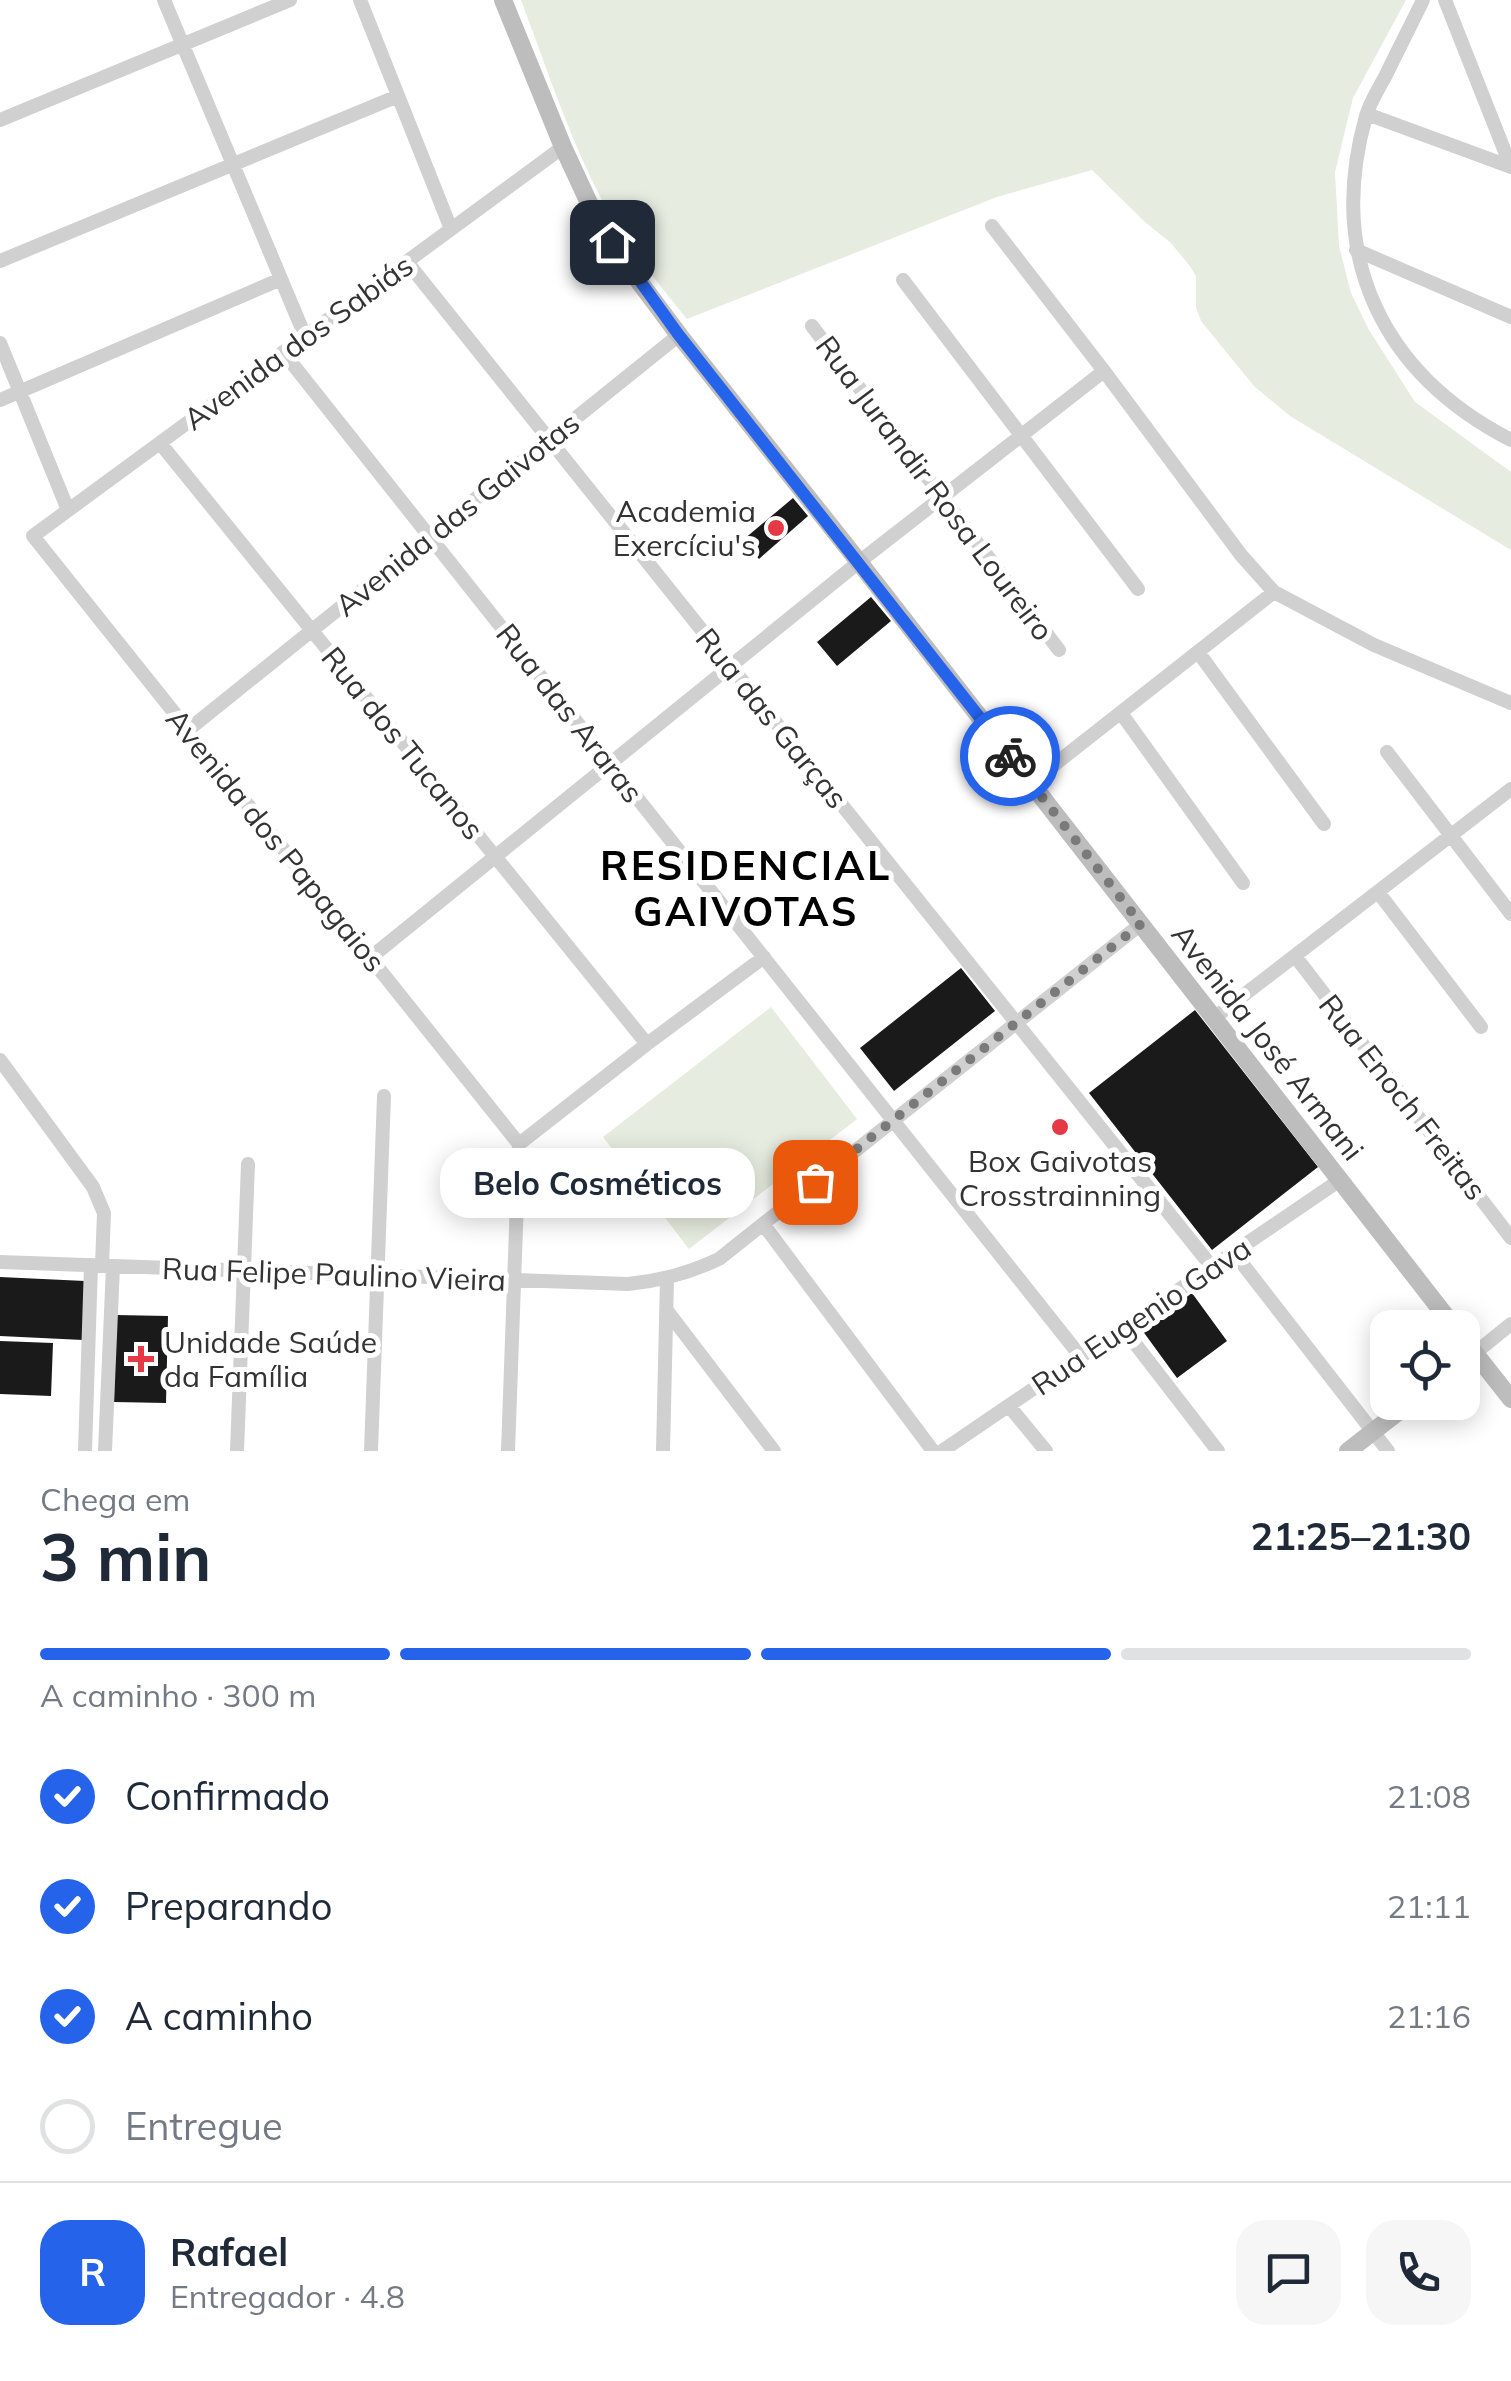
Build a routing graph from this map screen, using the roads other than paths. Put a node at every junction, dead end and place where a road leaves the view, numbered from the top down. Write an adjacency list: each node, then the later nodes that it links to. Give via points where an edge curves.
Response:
1 (164, 0): 7 (street)
2 (290, 0): 7 (street)
3 (360, 0): 8 (street)
4 (502, 0): 11 (main road, Avenida José Armani)
5 (1423, 0): 9 (street)
6 (1445, 0): 13 (street)
7 (182, 43): 10 (street); 12 (street)
8 (398, 96): 12 (street); 15 (street)
9 (1367, 114): 13 (street); 16 (street, via 1356,169)
10 (0, 120)
11 (562, 147): 15 (street, Avenida dos Sabiás); 23 (main road, Avenida José Armani, via 612,242)
12 (234, 165): 17 (street); 19 (street)
13 (1511, 167)
14 (992, 226): 27 (street)
15 (451, 229): 18 (street, Avenida dos Sabiás)
16 (1356, 250): 21 (street); 32 (street, via 1365,284 1403,352 1456,407)
17 (0, 261)
18 (406, 262): 24 (street, Avenida dos Sabiás); 31 (street, Rua das Garças)
19 (281, 280): 24 (street); 28 (street)
20 (903, 280): 30 (street)
21 (1511, 318)
22 (812, 326): 34 (street, Rua Jurandir Rosa Loureiro)
23 (678, 334): 31 (street, Avenida das Gaivotas); 38 (main road, Avenida José Armani)
24 (304, 336): 26 (street, Avenida dos Sabiás)
25 (0, 343): 28 (street)
26 (283, 352): 33 (street, Avenida dos Sabiás); 37 (street, Rua das Araras)
27 (1104, 371): 30 (street); 40 (street)
28 (20, 392): 29 (street); 35 (street)
29 (0, 400)
30 (1021, 436): 34 (street); 39 (street)
31 (549, 440): 37 (street, Avenida das Gaivotas); 44 (street, Rua das Garças)
32 (1511, 440)
33 (160, 443): 35 (street, Avenida dos Sabiás); 41 (street, Rua dos Tucanos)
34 (942, 497): 38 (street); 42 (street, Rua Jurandir Rosa Loureiro)
35 (68, 510): 36 (street, Avenida dos Sabiás)
36 (33, 536): 47 (street, Avenida dos Papagaios)
37 (430, 536): 41 (street, Avenida das Gaivotas); 49 (street, Rua das Araras)
38 (859, 562): 44 (street); 50 (main road, Avenida José Armani)
39 (1138, 589)
40 (1274, 592): 43 (street); 45 (street, via 1374,645)
41 (312, 631): 47 (street, Avenida das Gaivotas); 54 (street, Rua dos Tucanos)
42 (1059, 650)
43 (1198, 652): 46 (street); 52 (street)
44 (730, 666): 49 (street); 63 (street, Rua das Garças)
45 (1511, 703)
46 (1121, 713): 50 (street); 55 (street)
47 (188, 730): 61 (street, Avenida dos Papagaios)
48 (1387, 752): 53 (street)
49 (610, 763): 54 (street); 60 (street, Rua das Araras)
50 (1031, 783): 58 (main road, Avenida José Armani)
51 (1511, 789): 53 (street)
52 (1324, 824)
53 (1451, 835): 56 (street); 57 (street)
54 (495, 856): 61 (street); 65 (street, Rua dos Tucanos)
55 (1243, 883)
56 (1378, 892): 59 (street); 64 (street)
57 (1511, 914)
58 (1141, 924): 62 (main road, Avenida José Armani); 63 (street, Rua Felipe Paulino Vieira)
59 (1294, 956): 62 (street); 73 (street, Rua Enoch Freitas)
60 (764, 957): 65 (street); 68 (street, Rua das Araras)
61 (370, 958): 69 (street, Avenida dos Papagaios)
62 (1214, 1018): 71 (main road, Avenida José Armani)
63 (1016, 1023): 68 (street, Rua Felipe Paulino Vieira); 77 (street, Rua das Garças)
64 (1481, 1027)
65 (646, 1044): 69 (street)
66 (0, 1060): 76 (street, via 93,1188 104,1213)
67 (384, 1096): 79 (street)
68 (893, 1120): 72 (street, Rua Felipe Paulino Vieira); 87 (street, Rua das Araras)
69 (519, 1144): 81 (street)
70 (248, 1164): 78 (street)
71 (1340, 1180): 74 (street, Rua Eugenio Gava); 82 (main road, Avenida José Armani)
72 (763, 1224): 80 (street, Rua Felipe Paulino Vieira, via 719,1259); 100 (street)
73 (1511, 1238)
74 (1234, 1252): 77 (street, Rua Eugenio Gava); 92 (street)
75 (0, 1262): 76 (street, Rua Felipe Paulino Vieira)
76 (102, 1265): 78 (street, Rua Felipe Paulino Vieira); 93 (street); 94 (street)
77 (1212, 1267): 85 (street, Rua Eugenio Gava)
78 (244, 1270): 79 (street, Rua Felipe Paulino Vieira); 95 (street)
79 (377, 1275): 81 (street, Rua Felipe Paulino Vieira); 96 (street)
80 (667, 1278): 81 (street, Rua Felipe Paulino Vieira, via 628,1284); 83 (street)
81 (514, 1280): 97 (street)
82 (1441, 1310)
83 (668, 1312): 98 (street); 99 (street)
84 (1511, 1324): 86 (street)
85 (1123, 1328): 87 (street, Rua Eugenio Gava); 103 (street)
86 (1480, 1349)
87 (1081, 1356): 90 (street, Rua Eugenio Gava)
88 (1480, 1369): 89 (main road)
89 (1511, 1399)
90 (1009, 1406): 101 (street, Rua Eugenio Gava); 102 (street)
91 (1388, 1420): 92 (main road)
92 (1373, 1432): 104 (main road); 105 (street)
93 (85, 1451)
94 (105, 1451)
95 (237, 1451)
96 (371, 1451)
97 (508, 1451)
98 (663, 1451)
99 (774, 1451)
100 (933, 1451)
101 (942, 1451)
102 (1046, 1451)
103 (1218, 1451)
104 (1348, 1451)
105 (1388, 1451)

